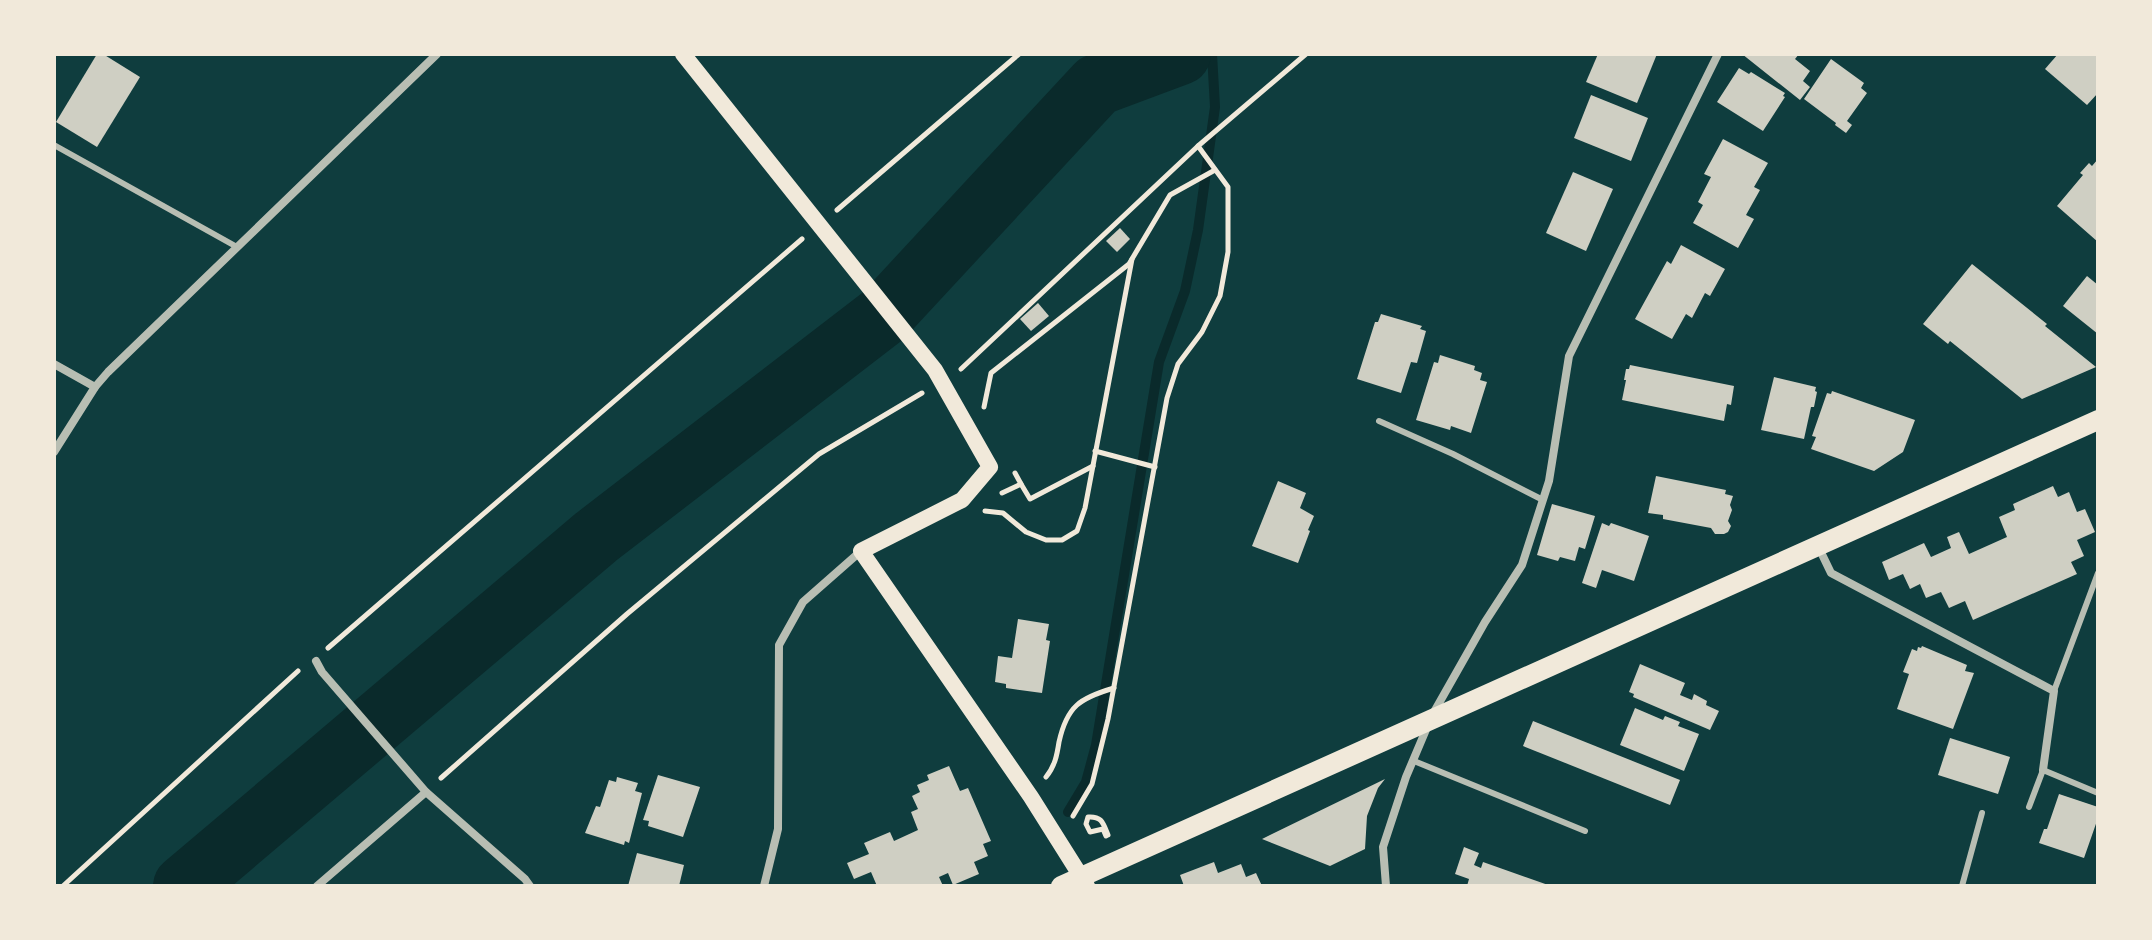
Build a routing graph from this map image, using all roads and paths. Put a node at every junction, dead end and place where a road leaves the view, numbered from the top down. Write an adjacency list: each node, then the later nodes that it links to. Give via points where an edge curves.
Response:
1 (437, 54): 11 (street)
2 (683, 54): 14 (main road)
3 (1019, 54): 9 (path)
4 (1306, 54): 7 (path)
5 (1718, 54): 26 (street, via 1569,356)
6 (54, 145): 11 (lane)
7 (1198, 146): 8 (path); 14 (path, via 959,371)
8 (1215, 170): 12 (path, via 1170,195); 22 (path, via 1228,187 1228,252 1220,296 1178,364)
9 (831, 214)
10 (807, 235): 31 (path)
11 (237, 247): 15 (street)
12 (1132, 259): 16 (path, via 991,373); 19 (path)
13 (54, 364): 15 (street)
14 (939, 376): 29 (main road, via 990,467 962,500); 37 (path, via 819,454)
15 (95, 387): 20 (street)
16 (982, 413)
17 (2098, 420): 28 (main road)
18 (1379, 421): 26 (lane)
19 (1095, 451): 21 (path); 22 (path)
20 (54, 452)
21 (1093, 466): 24 (path, via 1030,499); 27 (path, via 1077,531 1062,540 1046,540 1003,513)
22 (1155, 467): 32 (path)
23 (1015, 472): 24 (path)
24 (1021, 484): 25 (path)
25 (995, 497)
26 (1543, 500): 34 (street, via 1522,565)
27 (983, 510)
28 (1818, 545): 33 (street, via 1831,573); 34 (main road)
29 (861, 551): 39 (main road); 50 (street, via 803,602 779,645 778,829)
30 (2098, 573): 33 (lane)
31 (316, 661): 37 (street); 47 (path, via 294,673)
32 (1114, 688): 39 (path, via 1092,695 1069,712 1056,761); 43 (path, via 1092,784)
33 (2054, 691): 36 (street)
34 (1430, 719): 35 (street); 46 (main road)
35 (1414, 761): 44 (lane); 52 (street, via 1383,847)
36 (2043, 770): 38 (lane); 40 (lane)
37 (426, 792): 48 (street); 49 (street)
38 (2098, 793)
39 (1031, 797): 46 (main road)
40 (2029, 807)
41 (1982, 813): 53 (lane)
42 (1101, 819): 45 (path, via 1088,817 1086,824 1090,832 1103,829)
43 (1069, 824)
44 (1585, 831)
45 (1106, 836)
46 (1084, 882): 51 (main road)
47 (63, 886)
48 (317, 886)
49 (530, 886)
50 (764, 886)
51 (1061, 886)
52 (1386, 886)
53 (1962, 886)

